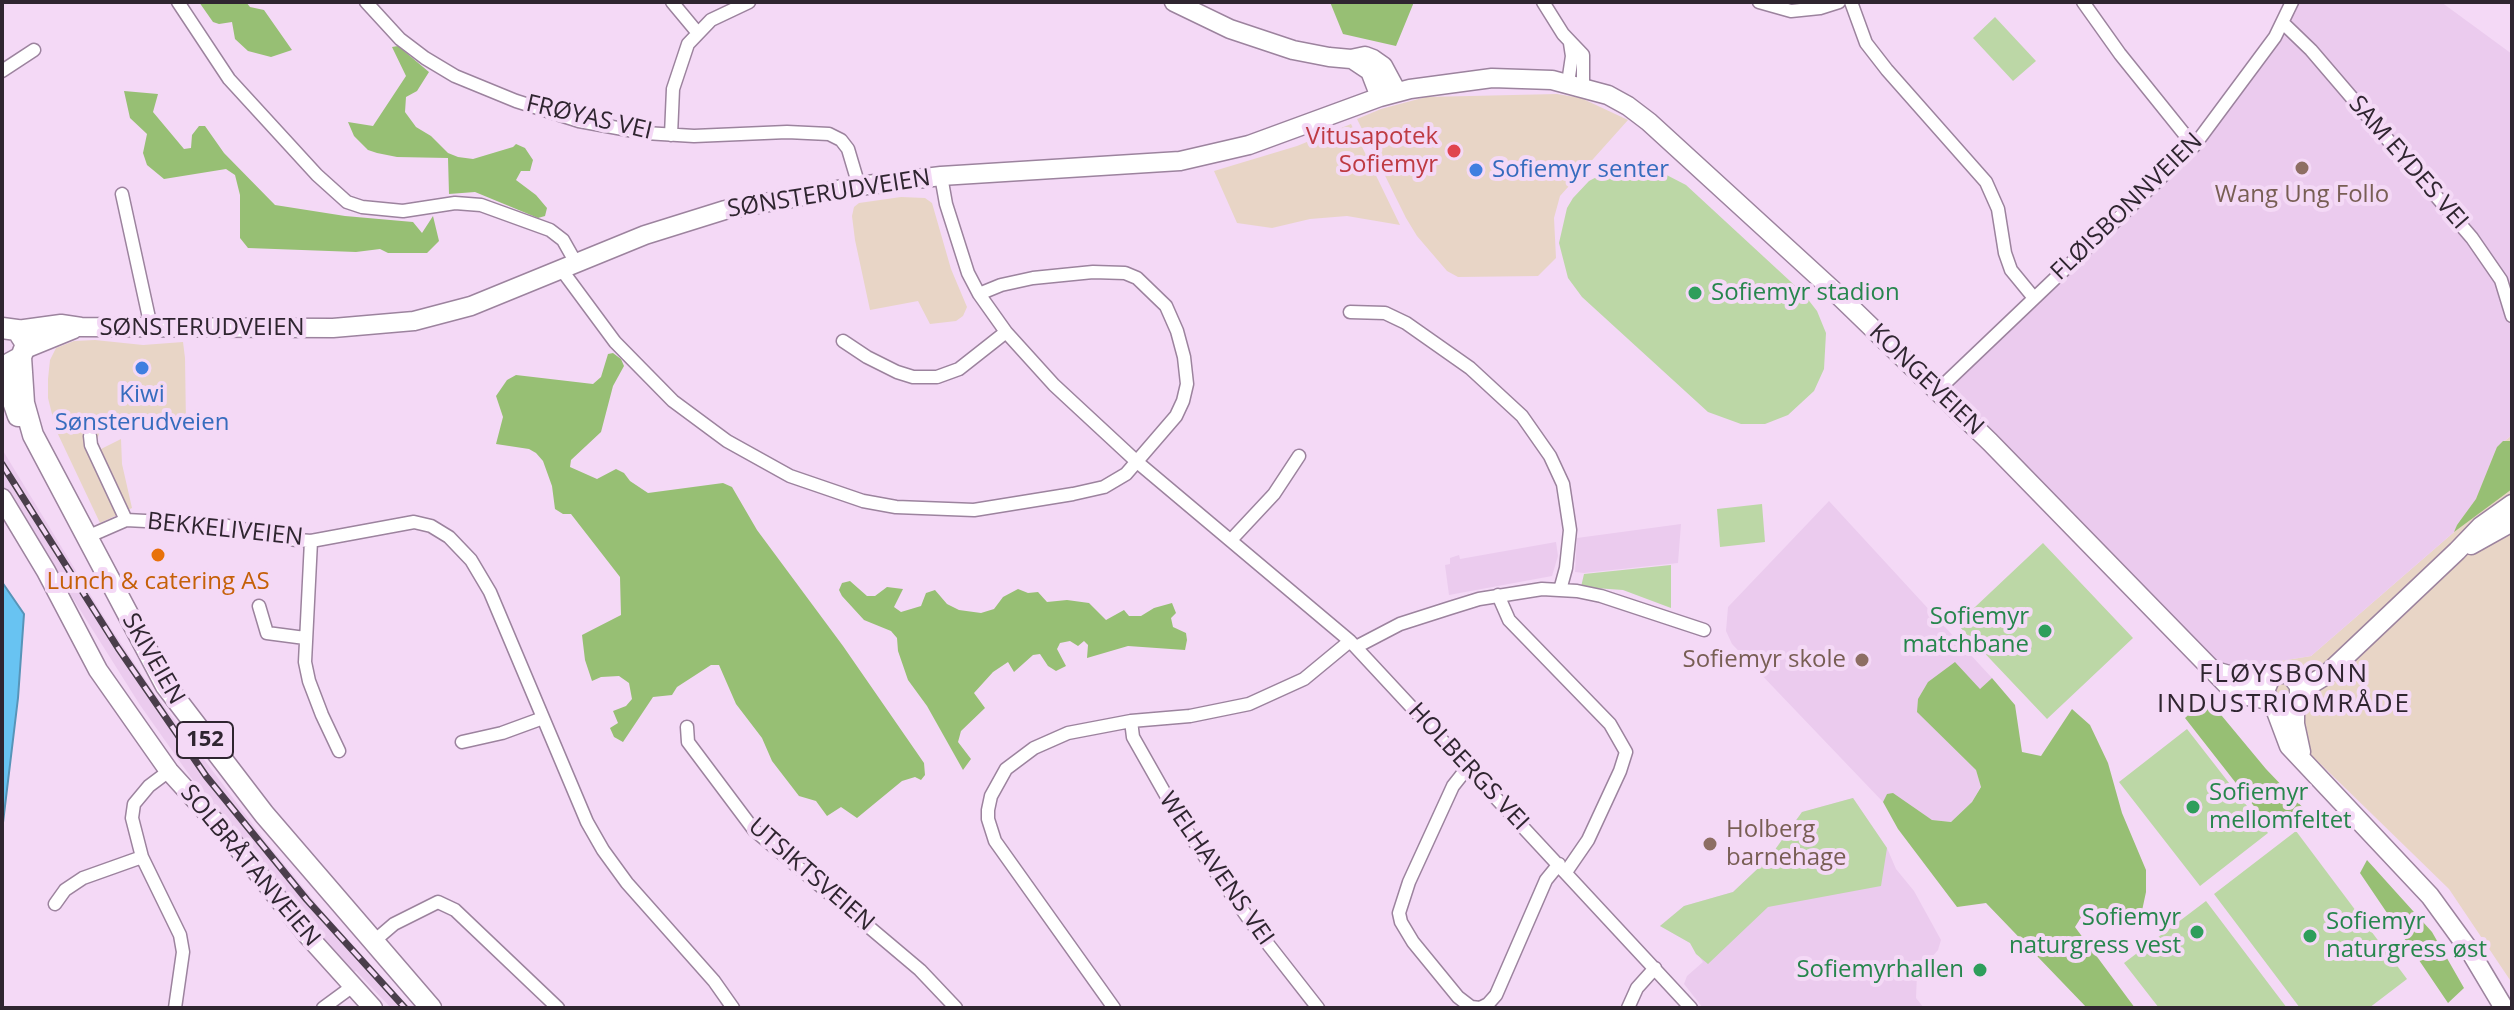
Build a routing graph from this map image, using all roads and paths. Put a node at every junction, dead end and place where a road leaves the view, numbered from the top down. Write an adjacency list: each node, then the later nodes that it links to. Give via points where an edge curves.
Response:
1 (178, 2): 23 (street, via 229,79 347,202 403,211 481,205 550,230 563,240)
2 (366, 2): 18 (street, FRØYAS VEI, via 412,49 481,88 579,121)
3 (672, 2): 13 (street)
4 (749, 2): 13 (street)
5 (1174, 2): 17 (main road, via 1270,43 1315,55 1365,56 1378,62)
6 (1543, 2): 16 (street, via 1583,55)
7 (1759, 2): 8 (street, via 1791,11)
8 (1839, 2)
9 (1851, 2): 25 (street, via 1866,43 1986,182 1998,209 2011,270)
10 (2083, 2): 19 (street)
11 (2292, 2): 12 (street, FLØISBONNVEIEN)
12 (2283, 23): 19 (street, FLØISBONNVEIEN); 27 (street, SAM EYDES VEI, via 2464,227 2501,280)
13 (697, 32): 18 (street, via 676,76)
14 (34, 50): 15 (street)
15 (2, 71)
16 (1575, 85): 17 (main road, SØNSTERUDVEIEN, via 1492,78); 35 (main road, KONGEVEIEN, via 1628,106 1649,122)
17 (1388, 94): 20 (main road, SØNSTERUDVEIEN, via 1202,157)
18 (671, 135): 21 (street, FRØYAS VEI, via 833,136 848,149)
19 (2194, 146): 25 (street, FLØISBONNVEIEN)
20 (941, 176): 21 (main road, SØNSTERUDVEIEN); 24 (street, HOLBERGS VEI, via 959,252)
21 (859, 186): 23 (main road, SØNSTERUDVEIEN, via 694,218)
22 (122, 194): 29 (street)
23 (569, 266): 29 (main road, SØNSTERUDVEIEN, via 471,306 392,325); 39 (street, via 615,342 673,401 765,463 836,492 896,507 974,510 1104,487)
24 (979, 294): 31 (street, HOLBERGS VEI); 39 (street, via 1033,278 1093,272 1125,273 1148,286 1166,306 1177,331 1187,384 1176,416)
25 (2034, 298): 35 (street, FLØISBONNVEIEN)
26 (1350, 312): 48 (street, via 1385,313 1406,323 1470,368 1522,416 1563,484 1570,530)
27 (2512, 316)
28 (81, 327): 29 (main road, SØNSTERUDVEIEN); 30 (main road, SØNSTERUDVEIEN); 33 (main road, SØNSTERUDVEIEN)
29 (151, 327)
30 (10, 329): 33 (main road, 152, via 24,338)
31 (1006, 332): 32 (street, via 959,369 937,377 897,372); 39 (street, HOLBERGS VEI)
32 (843, 341)
33 (16, 356): 36 (main road, SKIVEIEN / 152)
34 (2, 370): 36 (main road, SKIVEIEN / 152, via 18,416)
35 (1937, 391): 56 (main road, KONGEVEIEN, via 2212,670 2243,679)
36 (33, 435): 44 (main road, SKIVEIEN / 152)
37 (90, 436): 42 (street, BEKKELIVEIEN)
38 (1299, 456): 45 (street, via 1274,494)
39 (1136, 461): 45 (street, HOLBERGS VEI)
40 (2, 498): 65 (main road, SOLBRÅTANVEIEN, via 98,670)
41 (2512, 504): 47 (main road)
42 (126, 520): 44 (street, BEKKELIVEIEN); 46 (street, BEKKELIVEIEN, via 224,525)
43 (2512, 522): 47 (main road)
44 (87, 537): 69 (main road, SKIVEIEN / 152, via 180,706)
45 (1231, 540): 53 (street, HOLBERGS VEI)
46 (311, 541): 52 (street); 58 (street, BEKKELIVEIEN, via 414,522 449,537 490,592)
47 (2457, 551): 54 (main road)
48 (1560, 590): 49 (street); 51 (street, via 1601,596)
49 (1498, 595): 53 (street); 67 (street, via 1509,620 1610,724 1626,752 1588,840)
50 (259, 606): 52 (street, via 267,633)
51 (1704, 630)
52 (305, 638): 62 (street, via 309,681)
53 (1353, 644): 59 (street, via 1304,679 1249,704); 64 (street, HOLBERGS VEI)
54 (2351, 648): 55 (main road, via 2319,667); 57 (main road)
55 (2290, 674): 56 (main road, via 2277,674); 57 (main road, via 2297,681)
56 (2270, 696): 57 (main road, via 2286,707); 63 (main road, via 2289,746)
57 (2297, 697): 63 (main road, via 2296,732)
58 (543, 718): 61 (street); 78 (street, BEKKELIVEIEN, via 603,850)
59 (1131, 721): 80 (street, via 1068,733 1034,748 1006,769 988,810 995,841); 81 (street, WELHAVENS VEI, via 1133,737 1184,827)
60 (687, 727): 79 (street, UTSIKTSVEIEN, via 688,742 754,830 920,970)
61 (462, 742)
62 (339, 751)
63 (2303, 759): 72 (main road, via 2430,896)
64 (1468, 767): 67 (street, HOLBERGS VEI); 67 (street, via 1453,786 1399,913 1413,942 1471,1007 1480,1008 1496,995 1546,880)
65 (169, 771): 66 (street, via 134,804 132,818); 71 (main road, SOLBRÅTANVEIEN)
66 (142, 857): 68 (street, via 83,878); 73 (street, via 180,935)
67 (1562, 868): 70 (street, HOLBERGS VEI)
68 (55, 904)
69 (373, 942): 76 (main road, SKIVEIEN / 152); 77 (street, via 394,924 438,902 455,910)
70 (1655, 968): 82 (street); 83 (street, HOLBERGS VEI)
71 (353, 986): 74 (street); 75 (main road, SOLBRÅTANVEIEN)
72 (2507, 1003)
73 (177, 1007)
74 (323, 1008)
75 (373, 1008)
76 (431, 1008)
77 (558, 1008)
78 (733, 1008)
79 (956, 1008)
80 (1114, 1008)
81 (1318, 1008)
82 (1628, 1008)
83 (1691, 1008)

